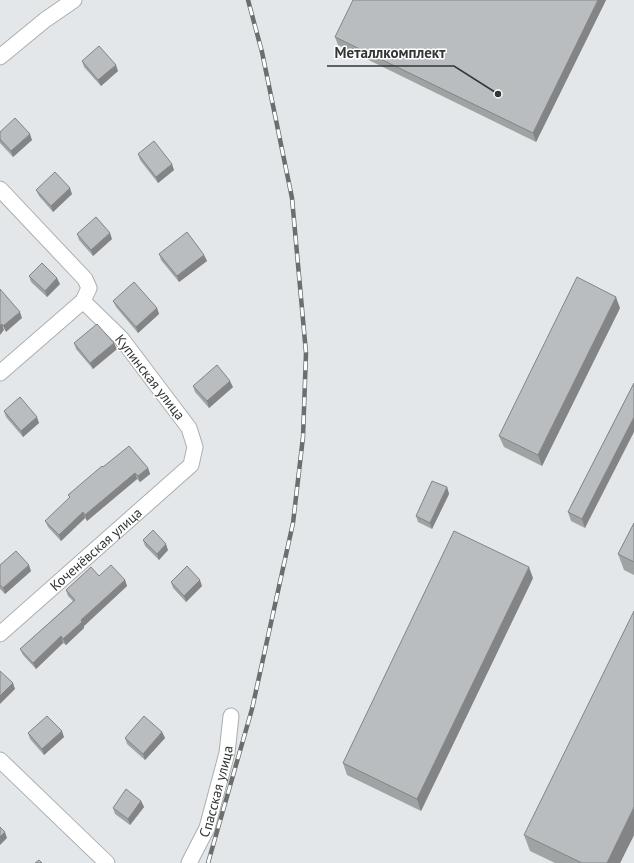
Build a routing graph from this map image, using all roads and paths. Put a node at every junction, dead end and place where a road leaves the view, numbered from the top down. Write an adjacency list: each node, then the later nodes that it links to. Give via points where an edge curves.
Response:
1 (74, 0): 2 (street)
2 (0, 57)
3 (0, 189): 4 (street, Купинская улица, via 85,279)
4 (86, 295): 5 (street); 6 (street, Купинская улица, via 189,428 195,447)
5 (0, 373)
6 (191, 465): 7 (street, Коченёвская улица)
7 (0, 634)
8 (231, 716): 11 (street, Спасская улица, via 227,753 207,828)
9 (0, 760): 10 (street)
10 (107, 863)
11 (189, 863)

